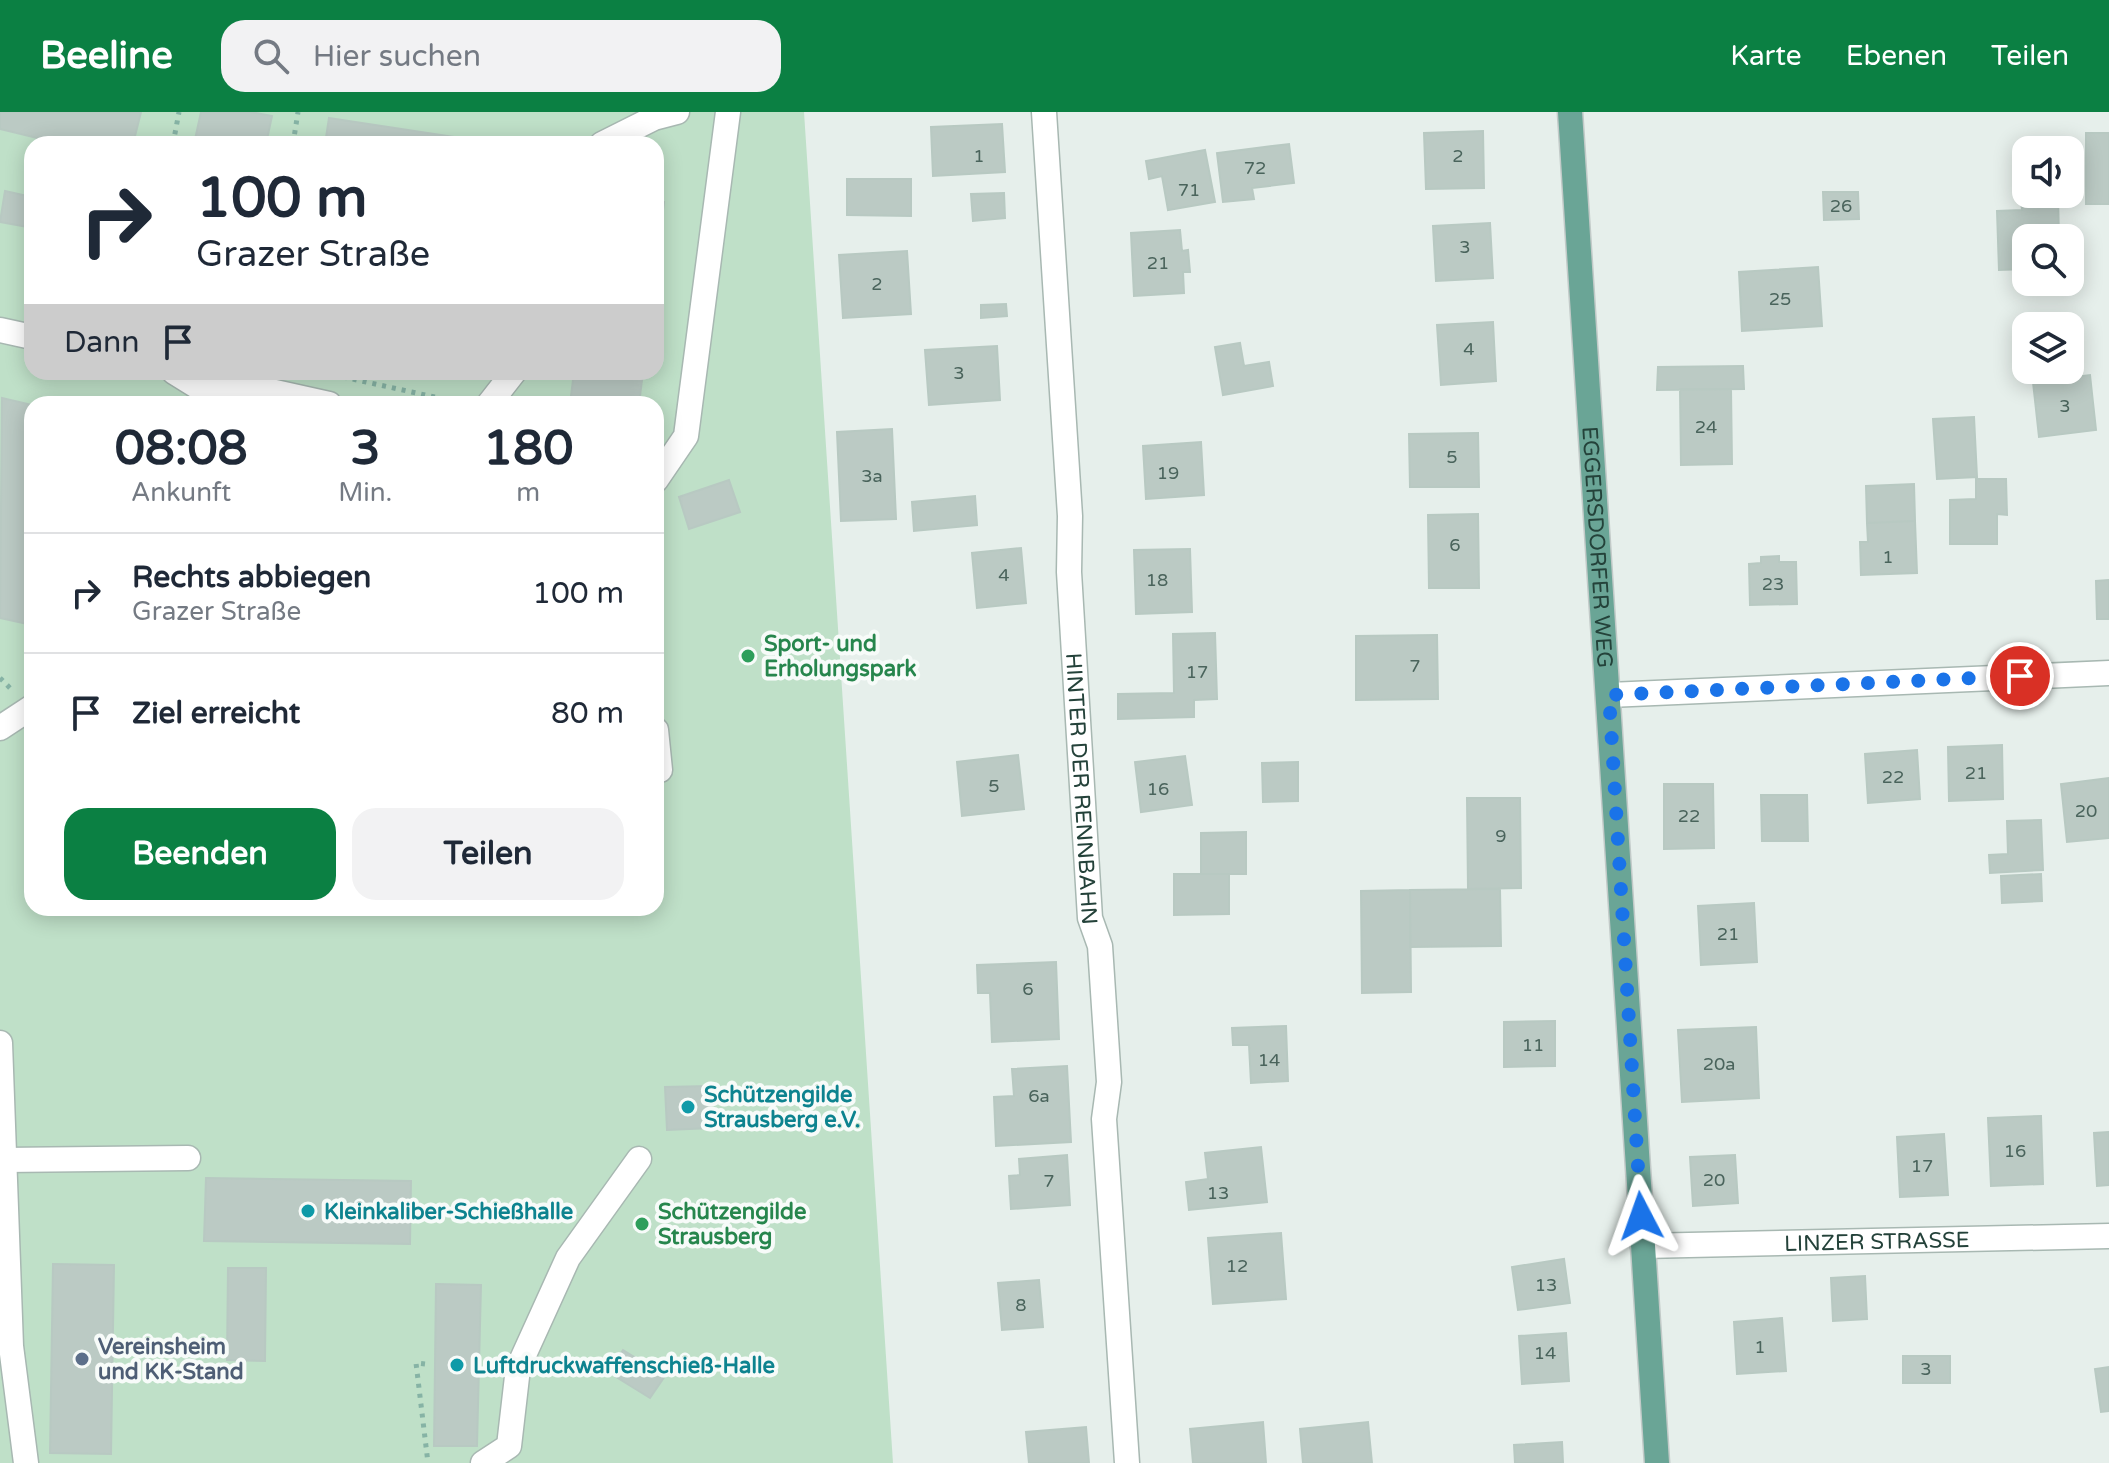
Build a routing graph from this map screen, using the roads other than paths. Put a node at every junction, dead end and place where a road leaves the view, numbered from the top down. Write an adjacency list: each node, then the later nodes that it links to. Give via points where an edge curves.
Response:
1 (677, 112): 5 (street)
2 (728, 112): 14 (street, via 686,436)
3 (1044, 112): 27 (street, HINTER DER RENNBAHN, via 1090,918 1100,946 1109,1082 1104,1119)
4 (1570, 112): 16 (main road, EGGERSDORFER WEG)
5 (618, 136)
6 (0, 330): 7 (street)
7 (24, 335)
8 (184, 380): 10 (street)
9 (508, 380): 13 (street)
10 (203, 396)
11 (208, 396): 12 (street, via 248,386)
12 (293, 396)
13 (495, 396)
14 (664, 468)
15 (2109, 673): 16 (street)
16 (1609, 695): 24 (main road, EGGERSDORFER WEG)
17 (24, 712): 18 (street)
18 (0, 728)
19 (0, 1043): 22 (street)
20 (188, 1158): 22 (street)
21 (639, 1159): 26 (street, via 568,1258 518,1368 509,1446)
22 (4, 1160): 25 (street, via 11,1346)
23 (2109, 1236): 24 (street, LINZER STRASSE)
24 (1643, 1246): 28 (main road, EGGERSDORFER WEG)
25 (26, 1463)
26 (483, 1463)
27 (1127, 1463)
28 (1657, 1463)

